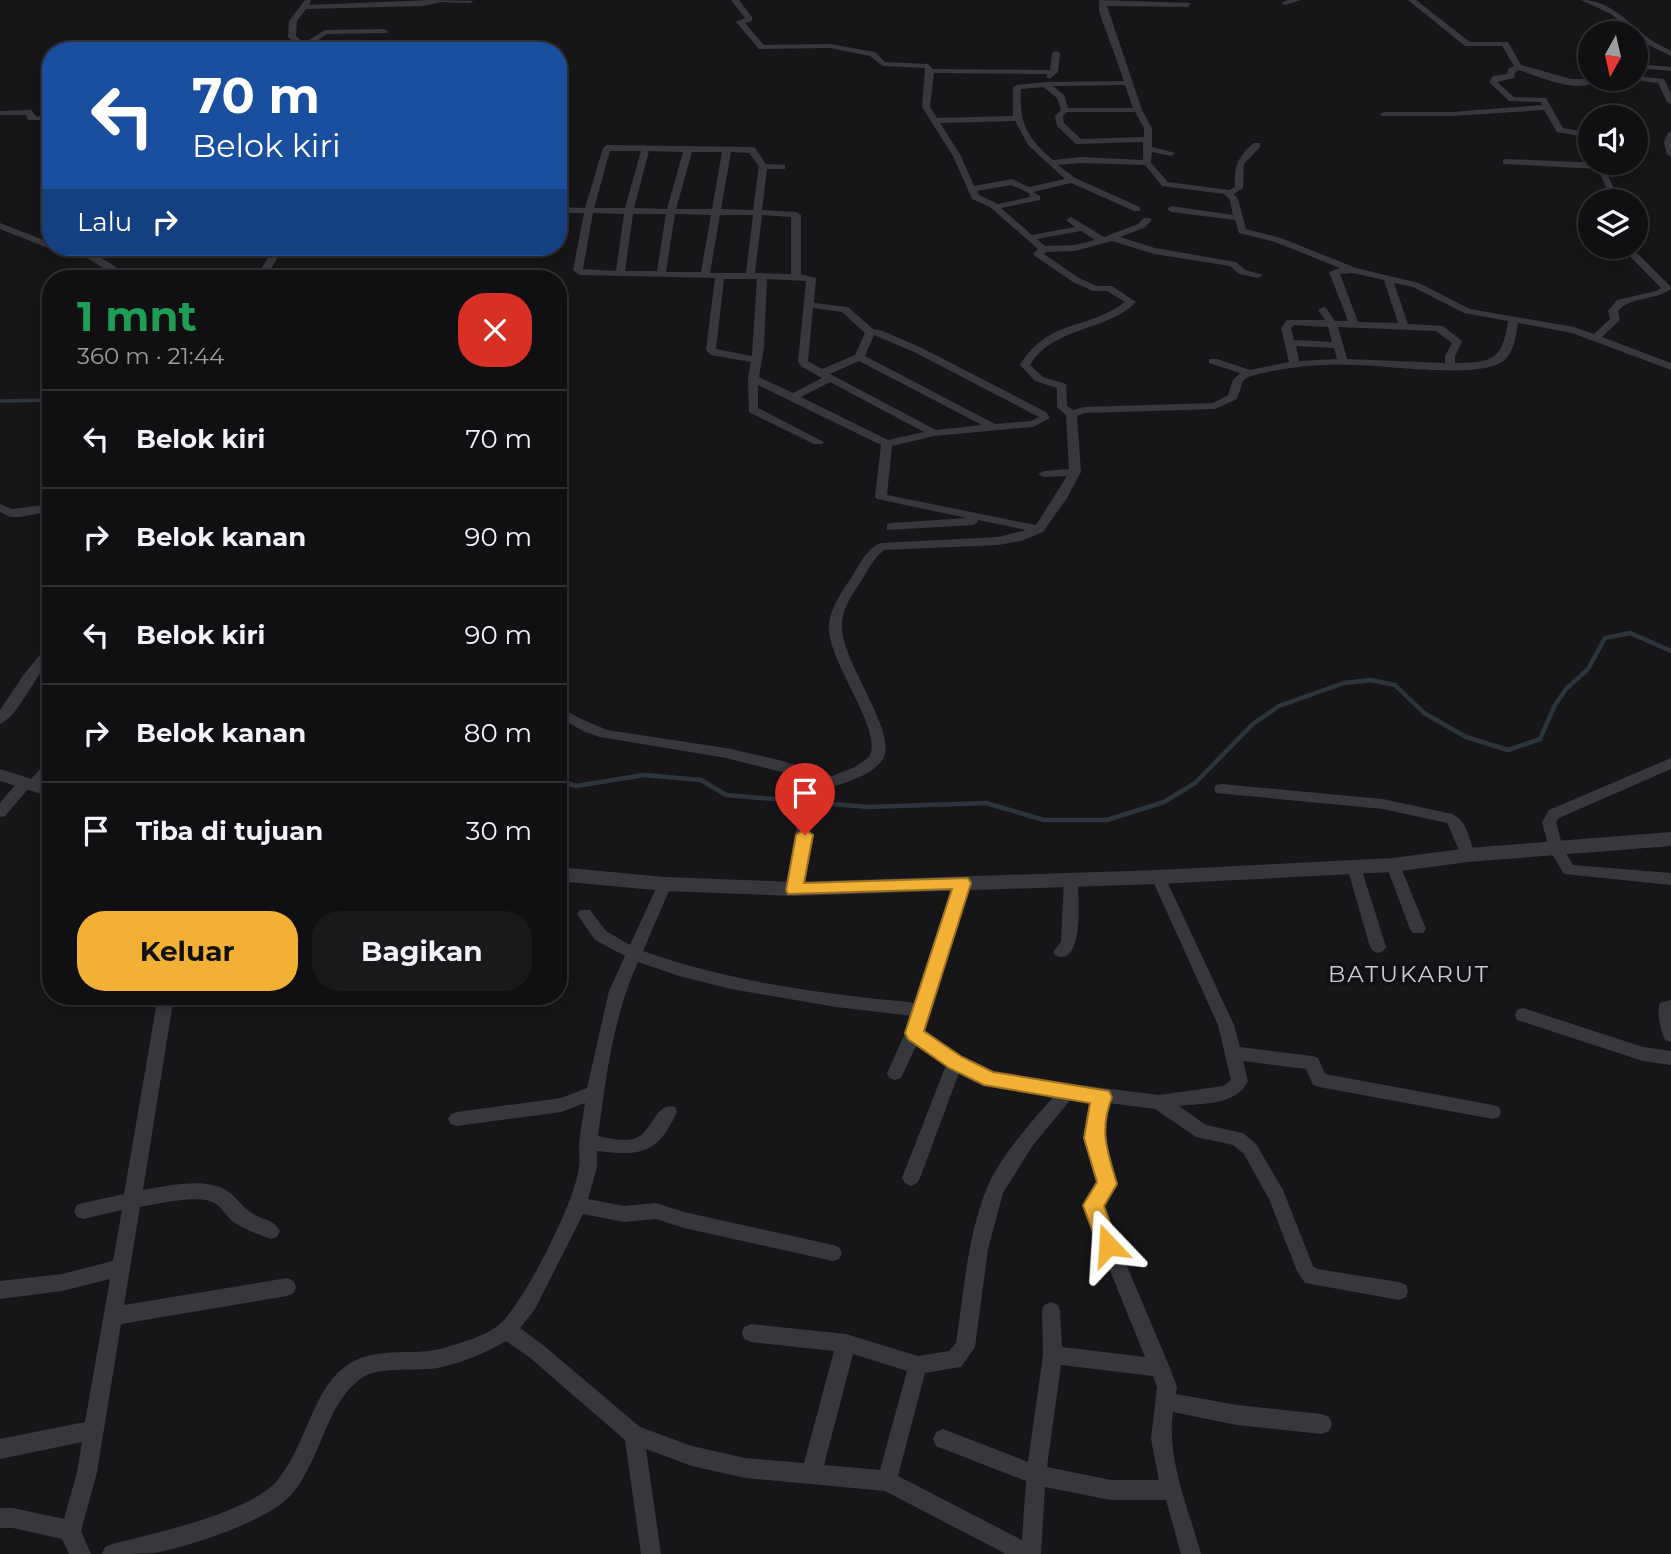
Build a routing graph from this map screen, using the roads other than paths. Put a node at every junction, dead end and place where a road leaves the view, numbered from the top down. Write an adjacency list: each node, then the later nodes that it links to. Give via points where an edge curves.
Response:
1 (309, 0): 12 (street)
2 (441, 0): 7 (street); 8 (street)
3 (736, 0): 21 (street, via 749,19 740,22 761,47 830,46 872,54 883,64 928,66)
4 (1297, 0): 9 (street)
5 (1412, 0): 18 (street, via 1468,44 1504,43)
6 (1585, 0): 17 (street, via 1614,12 1647,41)
7 (470, 1)
8 (399, 2): 12 (street, via 389,13 357,12 360,5)
9 (1285, 3)
10 (1103, 5): 11 (street, via 1130,13 1133,5); 24 (street)
11 (1188, 5)
12 (303, 8): 14 (street, via 293,21 292,37)
13 (384, 31): 15 (street, via 323,33 313,38)
14 (298, 42)
15 (316, 42)
16 (1056, 53): 22 (street)
17 (1671, 54)
18 (1518, 67): 25 (street); 28 (street, via 1511,76 1493,82 1512,99 1541,100)
19 (1648, 67): 20 (street)
20 (1671, 69)
21 (930, 71): 22 (street); 36 (street, via 926,106)
22 (1054, 72): 26 (street)
23 (1648, 80): 27 (street, via 1661,81)
24 (1130, 83): 26 (street); 30 (street)
25 (1578, 83)
26 (1045, 84): 29 (street, via 1061,97); 34 (street, via 1017,87)
27 (1671, 102)
28 (1546, 107): 33 (street); 38 (street, via 1560,130)
29 (1065, 110): 31 (street); 40 (street, via 1060,124 1079,142 1127,139)
30 (1138, 110): 31 (street); 40 (street, via 1148,128)
31 (1104, 111): 37 (street)
32 (0, 113): 35 (street, via 29,112 31,118)
33 (1384, 114)
34 (1017, 117): 36 (street); 48 (street, via 1025,136)
35 (42, 118)
36 (935, 121): 54 (street, via 957,156)
37 (1101, 121)
38 (1578, 133)
39 (1671, 135): 46 (street)
40 (1147, 145): 45 (street); 49 (street)
41 (1257, 145): 56 (street, via 1240,160 1236,170 1239,188)
42 (646, 148): 43 (street); 61 (street, via 607,148); 62 (street)
43 (688, 149): 44 (street); 63 (street)
44 (727, 149): 51 (street, via 752,150); 64 (street)
45 (1171, 153)
46 (1671, 154)
47 (1506, 162): 50 (street)
48 (1052, 163): 49 (street); 53 (street)
49 (1147, 163): 56 (street, via 1167,185)
50 (1578, 164)
51 (763, 166): 52 (street); 66 (street)
52 (782, 167)
53 (1072, 180): 55 (street); 58 (street)
54 (970, 189): 55 (street, via 1013,182); 57 (street, via 976,198)
55 (1028, 190): 57 (street, via 1037,198)
56 (1229, 193): 65 (street)
57 (996, 206): 73 (street)
58 (1138, 209)
59 (1171, 209): 65 (street)
60 (567, 210): 61 (street)
61 (589, 210): 62 (street); 81 (street, via 578,271)
62 (629, 211): 63 (street); 81 (street)
63 (671, 212): 64 (street); 82 (street)
64 (718, 212): 66 (street); 83 (street)
65 (1238, 212): 80 (street, via 1247,233 1278,240)
66 (757, 213): 86 (street); 88 (street, via 797,215)
67 (1070, 220): 70 (street)
68 (1147, 220): 74 (street)
69 (0, 226): 71 (street)
70 (1081, 228): 73 (street); 74 (street)
71 (11, 232): 72 (street); 75 (street)
72 (0, 236)
73 (1031, 238): 76 (street)
74 (1108, 239): 76 (street, via 1075,248); 85 (street, via 1234,265)
75 (42, 242)
76 (1043, 249): 112 (street, via 1038,254 1065,273 1096,289 1109,288 1131,302 1109,318 1061,334 1036,349 1025,365 1039,379 1061,385 1062,407)
77 (93, 256): 79 (street)
78 (1638, 259): 90 (street)
79 (115, 270)
80 (1353, 270): 89 (street); 95 (street, via 1334,272)
81 (620, 274): 82 (street)
82 (661, 274): 83 (street)
83 (705, 274): 84 (street)
84 (720, 275): 86 (street); 102 (street, via 712,351)
85 (1258, 275)
86 (750, 276): 87 (street)
87 (762, 276): 88 (street); 102 (street)
88 (796, 277): 91 (street, via 811,278)
89 (1388, 278): 93 (street, via 1424,288 1467,311); 96 (street)
90 (1669, 289): 98 (street, via 1620,302 1613,311 1615,320)
91 (808, 305): 97 (street, via 845,309); 109 (street, via 803,362)
92 (1323, 310): 94 (street)
93 (1513, 321): 98 (street); 106 (street, via 1510,343 1501,358 1480,371)
94 (1332, 323): 95 (street); 99 (street, via 1289,323); 100 (street)
95 (1353, 323): 96 (street)
96 (1404, 326): 106 (street, via 1444,330 1458,344)
97 (870, 332): 101 (street); 113 (street, via 918,350 1045,418 1033,424)
98 (1597, 337): 107 (street)
99 (1290, 343): 100 (street); 105 (street)
100 (1338, 345): 104 (street)
101 (859, 357): 109 (street); 113 (street)
102 (756, 360): 110 (street)
103 (1213, 361): 108 (street)
104 (1343, 362): 105 (street); 106 (street)
105 (1295, 365): 108 (street)
106 (1450, 365)
107 (1671, 367)
108 (1249, 373): 112 (street, via 1240,377 1225,403 1207,408)
109 (827, 375): 111 (street); 114 (street)
110 (753, 378): 111 (street); 115 (street, via 753,410)
111 (793, 397): 116 (street)
112 (1069, 412): 117 (street)
113 (992, 426): 114 (street)
114 (934, 433): 116 (street)
115 (818, 442)
116 (887, 444): 121 (street, via 880,496)
117 (1075, 472): 118 (street); 123 (street)
118 (1044, 474)
119 (0, 507): 120 (street, via 10,513)
120 (42, 509)
121 (992, 520): 122 (street); 123 (street)
122 (891, 527)
123 (1039, 529): 129 (street, via 998,541 886,546 872,552 843,600 835,629 854,685 873,720 879,752 868,765)
124 (42, 661): 126 (street)
125 (567, 717): 129 (street, via 600,734 689,746)
126 (0, 719)
127 (1671, 764): 134 (street, via 1554,814 1549,822)
128 (0, 775): 130 (street)
129 (831, 781): 144 (street, via 818,787 812,802)
130 (37, 786): 132 (street)
131 (1221, 789): 135 (street, via 1383,804 1452,819)
132 (0, 811)
133 (1671, 839): 134 (street)
134 (1556, 849): 135 (street); 141 (street, via 1569,870)
135 (1468, 855): 136 (street)
136 (1393, 865): 137 (street); 146 (street)
137 (1354, 867): 139 (street); 147 (street)
138 (567, 875): 143 (street)
139 (1158, 877): 140 (street); 156 (street)
140 (1071, 879): 142 (street); 148 (street, via 1070,941)
141 (1671, 879)
142 (962, 883): 144 (street); 152 (street)
143 (665, 884): 144 (street); 149 (street)
144 (794, 890)
145 (585, 914): 149 (street, via 592,929)
146 (1418, 929)
147 (1378, 947)
148 (1061, 952)
149 (634, 957): 152 (street, via 736,985); 160 (street, via 617,991)
150 (164, 1005): 169 (street)
151 (1671, 1006): 155 (street, via 1666,1008)
152 (923, 1013): 154 (street)
153 (1523, 1015): 157 (street, via 1643,1054)
154 (914, 1033): 158 (street); 159 (street)
155 (1671, 1035)
156 (1235, 1053): 163 (street, via 1240,1081 1230,1091); 165 (street, via 1312,1063 1318,1080)
157 (1671, 1058)
158 (955, 1062): 161 (street, via 990,1080); 168 (street)
159 (895, 1073)
160 (596, 1092): 166 (street, via 561,1105); 167 (street)
161 (1067, 1092): 162 (street); 184 (street, via 1027,1140 995,1190 979,1249 965,1347 947,1363)
162 (1102, 1097): 163 (street); 185 (street, via 1094,1138 1107,1184 1093,1206)
163 (1159, 1102): 177 (street, via 1202,1132 1237,1138 1250,1149 1277,1196 1312,1277)
164 (669, 1112): 167 (street, via 654,1137 639,1147)
165 (1493, 1112)
166 (457, 1119)
167 (588, 1143): 170 (street, via 588,1167)
168 (911, 1178)
169 (130, 1199): 171 (street); 172 (street, via 198,1192 218,1195 242,1217); 174 (street)
170 (578, 1205): 173 (street, via 624,1214 656,1211); 180 (street, via 528,1303)
171 (83, 1211)
172 (271, 1231)
173 (833, 1253)
174 (122, 1266): 176 (street, via 47,1287); 179 (street)
175 (287, 1287): 179 (street)
176 (0, 1290)
177 (1399, 1291)
178 (1051, 1311): 183 (street)
179 (113, 1316): 188 (street)
180 (507, 1330): 189 (street); 199 (street, via 441,1359 359,1367 340,1382 309,1450 282,1491 269,1501 237,1516)
181 (751, 1333): 182 (street)
182 (846, 1343): 184 (street); 192 (street)
183 (1053, 1356): 185 (street); 193 (street)
184 (918, 1365): 194 (street)
185 (1160, 1368): 186 (street, via 1167,1387)
186 (1165, 1401): 187 (street); 195 (street, via 1162,1461)
187 (1322, 1424)
188 (94, 1430): 191 (street); 197 (street)
189 (634, 1435): 192 (street, via 692,1457 745,1468); 200 (street)
190 (943, 1439): 193 (street)
191 (0, 1448)
192 (812, 1473): 194 (street)
193 (1036, 1475): 195 (street, via 1111,1490); 201 (street)
194 (887, 1481): 201 (street)
195 (1173, 1490): 202 (street)
196 (0, 1518): 197 (street)
197 (71, 1531): 198 (street)
198 (81, 1554)
199 (112, 1554)
200 (650, 1554)
201 (1030, 1554)
202 (1191, 1554)

